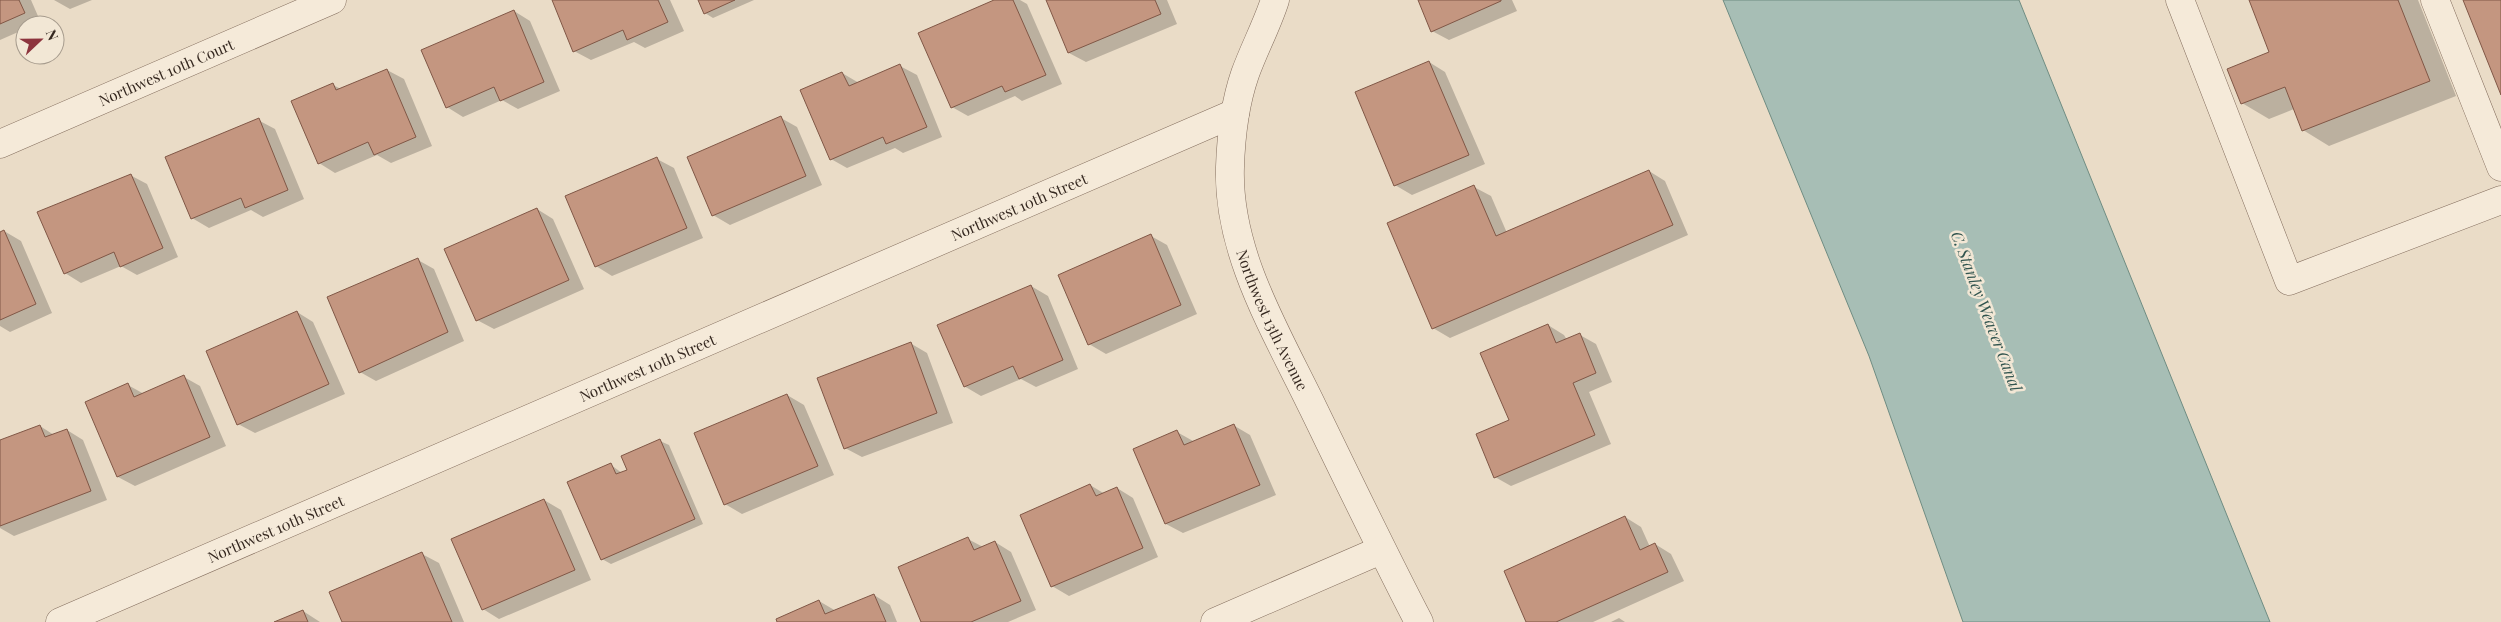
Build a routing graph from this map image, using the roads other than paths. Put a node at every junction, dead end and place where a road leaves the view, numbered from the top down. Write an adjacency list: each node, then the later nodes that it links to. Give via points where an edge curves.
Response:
1 (332, 0): 6 (street, Northwest 10th Court)
2 (1275, 0): 5 (street, Northwest 13th Avenue, via 1245,74)
3 (2180, 0): 8 (street, via 2289,281)
4 (2435, 0): 7 (street)
5 (1235, 113): 9 (street, Northwest 13th Avenue, via 1230,168 1237,232 1254,282); 10 (street, Northwest 10th Street)
6 (0, 144)
7 (2501, 167)
8 (2501, 200)
9 (1382, 550): 11 (street); 12 (street, Northwest 13th Avenue)
10 (60, 622)
11 (1215, 622)
12 (1419, 622)

